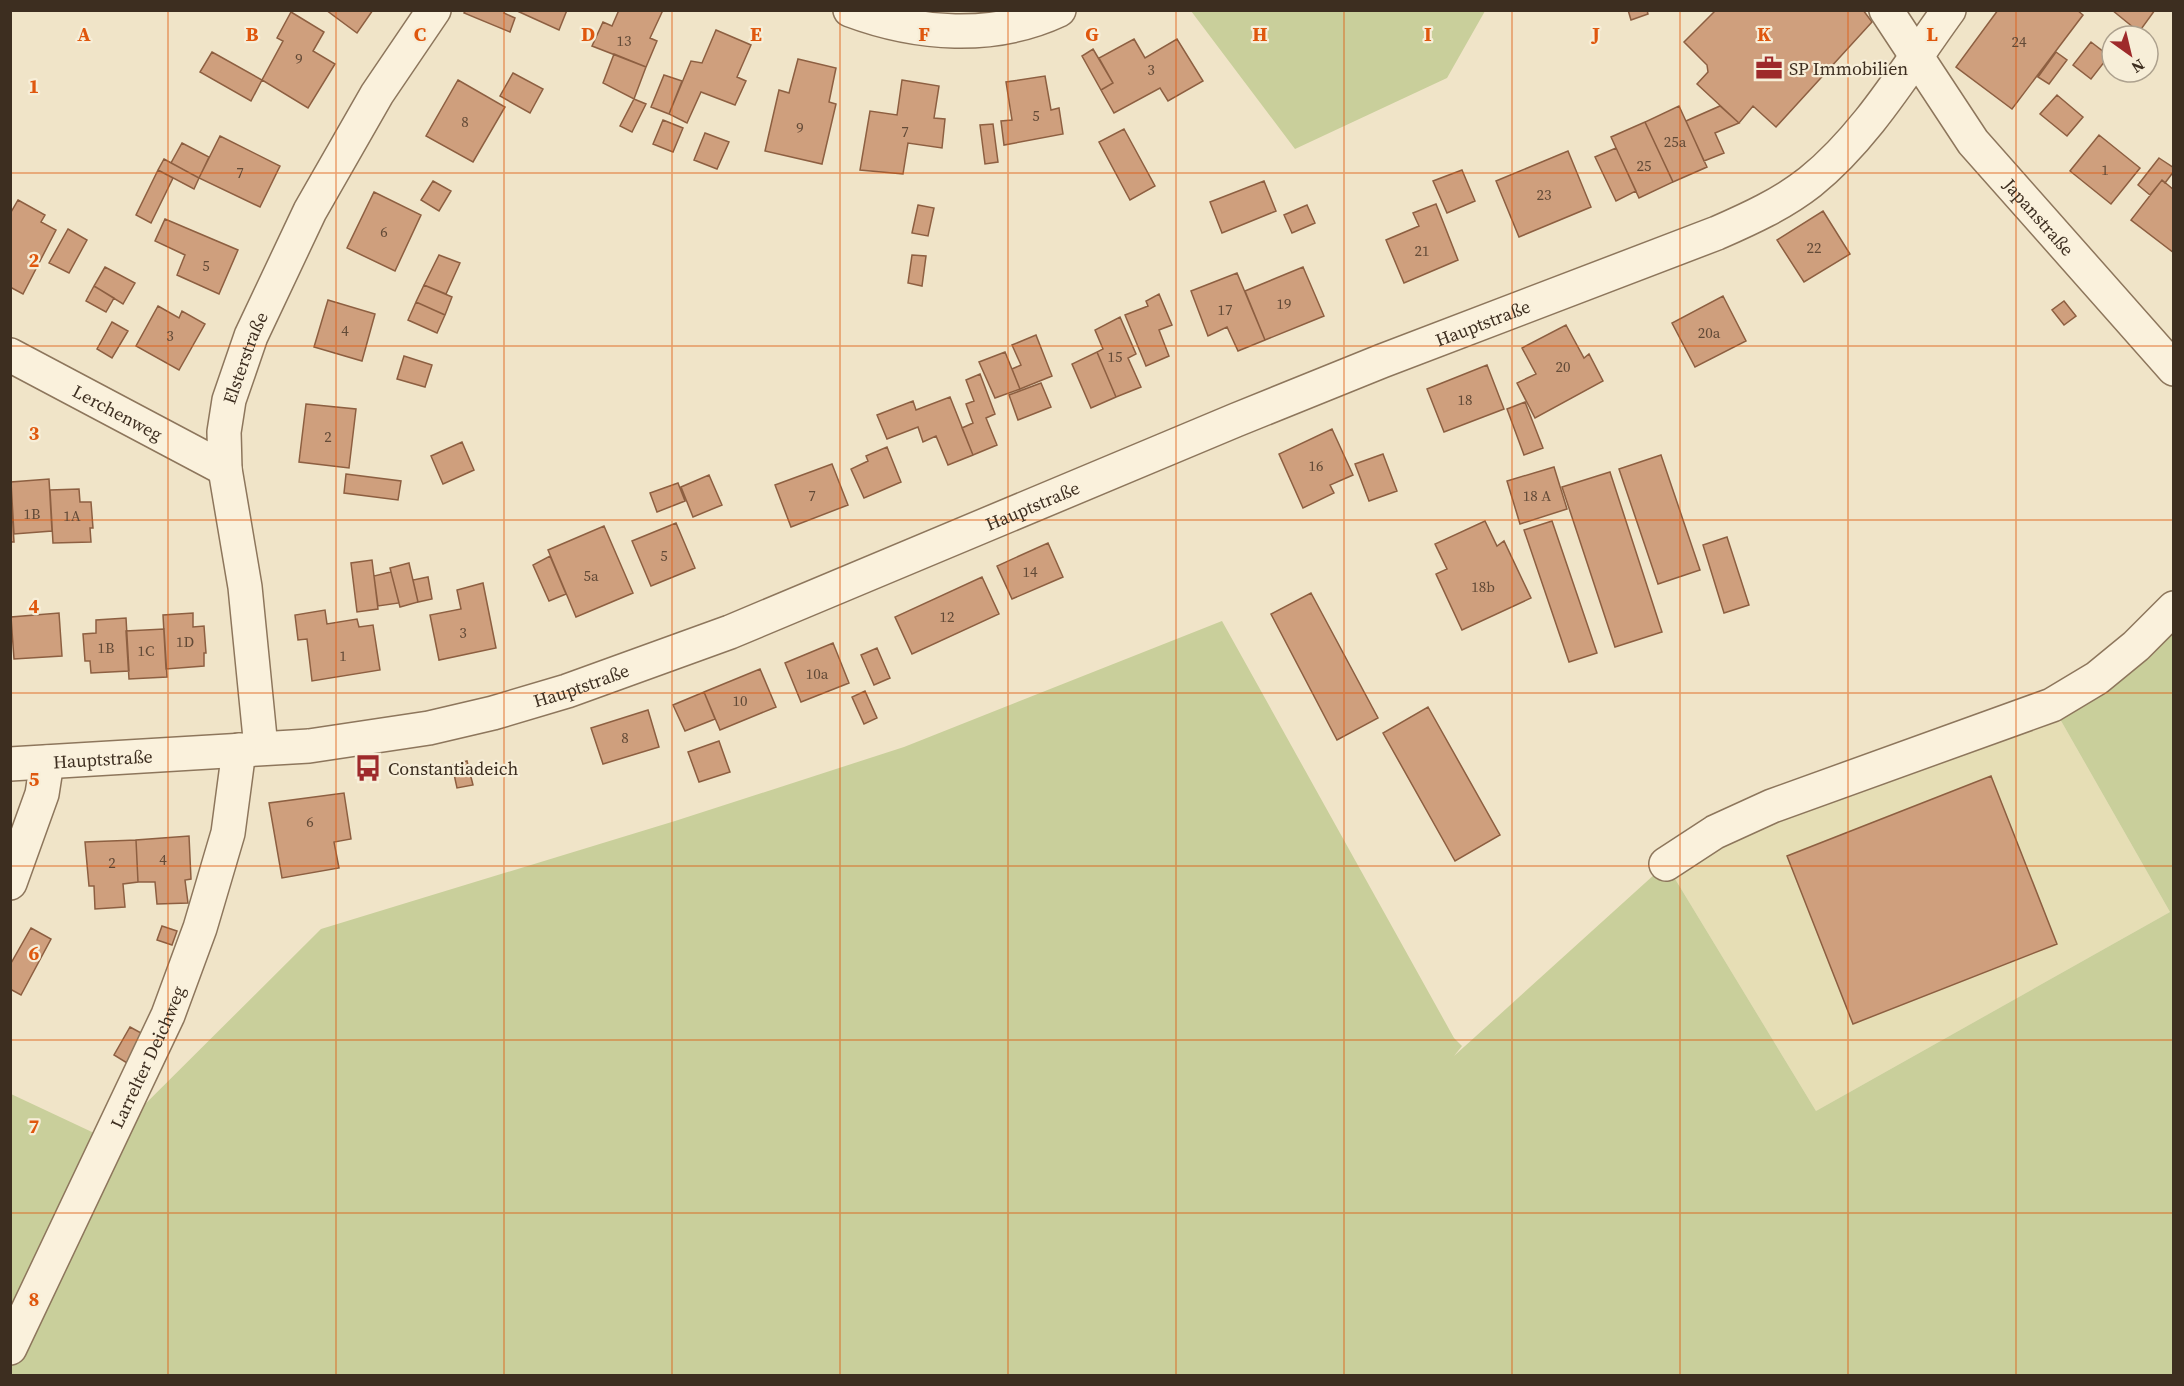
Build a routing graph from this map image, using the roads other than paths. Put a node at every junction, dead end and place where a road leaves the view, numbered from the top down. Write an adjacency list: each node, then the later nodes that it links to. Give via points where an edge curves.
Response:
1 (434, 10): 9 (street, Elsterstraße, via 340,157 251,336 229,400 224,432)
2 (850, 10): 3 (street, via 874,20 961,32 1018,25)
3 (1059, 10)
4 (1886, 10): 6 (street, Japanstraße)
5 (1949, 10): 6 (street, Hauptstraße)
6 (1916, 55): 8 (street, Japanstraße, via 1973,142); 11 (street, Hauptstraße, via 1876,111 1829,166 1758,215 1717,233 1372,365 730,632 644,664 525,704 429,728 309,746)
7 (10, 355): 9 (street, Lerchenweg)
8 (2170, 355)
9 (225, 469): 11 (street, Elsterstraße, via 245,587)
10 (2174, 608): 14 (street, via 2105,671 2052,705 1772,806 1715,832)
11 (250, 749): 12 (street, Hauptstraße); 16 (street, Larrelter Deichweg, via 200,928 168,1015)
12 (47, 762): 13 (street, Hauptstraße); 15 (street, via 42,794)
13 (10, 764)
14 (1666, 864)
15 (10, 883)
16 (10, 1348)

